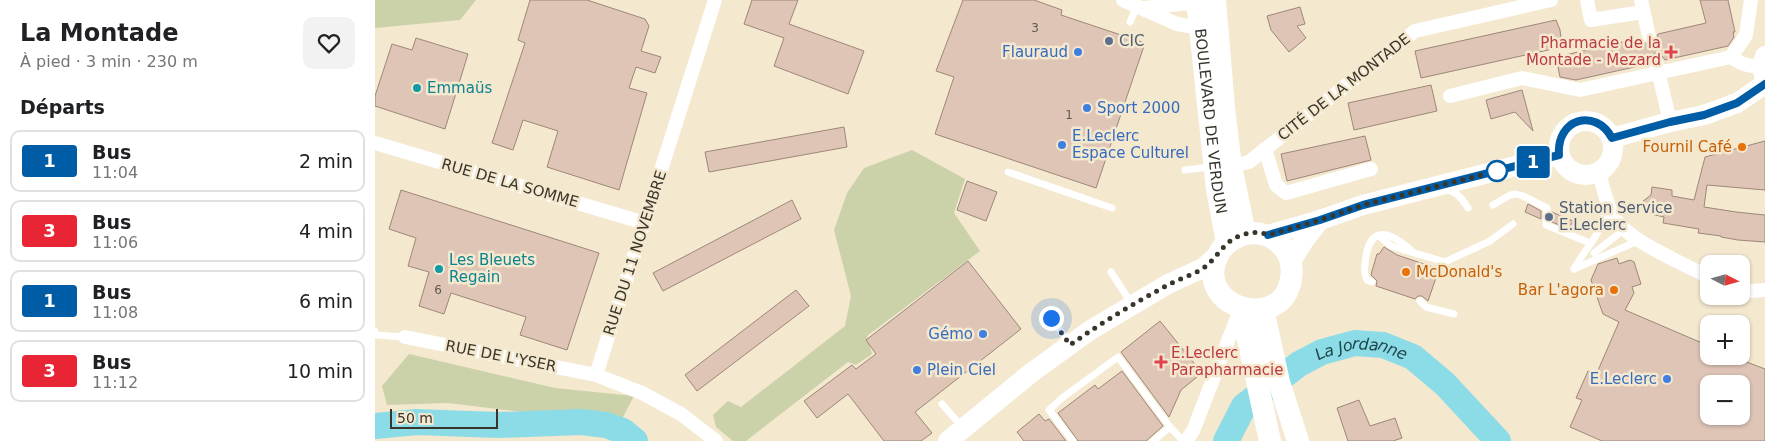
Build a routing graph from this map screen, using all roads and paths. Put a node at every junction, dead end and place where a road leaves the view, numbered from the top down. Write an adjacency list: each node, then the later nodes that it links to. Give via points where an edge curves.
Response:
1 (715, 0): 31 (street, RUE DU 11 NOVEMBRE)
2 (1123, 0): 6 (street)
3 (1551, 0): 18 (street, CITÉ DE LA MONTADE, via 1415,31)
4 (1587, 0): 7 (street, via 1591,20)
5 (1751, 0): 11 (street, via 1746,35)
6 (1140, 6): 8 (street); 8 (street, via 1177,24); 9 (lane)
7 (1642, 6): 10 (street)
8 (1205, 9): 20 (main road, BOULEVARD DE VERDUN, via 1224,108)
9 (1130, 22)
10 (1649, 36)
11 (1731, 57): 12 (street); 13 (street)
12 (1657, 68): 14 (street, via 1580,90 1522,78); 15 (street)
13 (1764, 72): 15 (main road, via 1737,103 1704,115)
14 (1450, 96)
15 (1670, 122): 16 (main road)
16 (1612, 138): 19 (main road, via 1601,124 1583,120 1566,128 1558,145); 24 (main road, via 1613,154)
17 (375, 143): 31 (street, RUE DE LA SOMME)
18 (1265, 149): 20 (street, CITÉ DE LA MONTADE, via 1249,162); 21 (street, via 1276,185 1286,193)
19 (1559, 155): 24 (main road, via 1575,173 1591,175); 25 (main road)
20 (1223, 166): 22 (lane); 37 (main road, BOULEVARD DE VERDUN)
21 (1371, 169)
22 (1185, 170)
23 (1008, 172): 28 (lane)
24 (1599, 172): 26 (street)
25 (1431, 188): 29 (lane, via 1450,190); 30 (main road, via 1363,205)
26 (1607, 201): 33 (street); 36 (lane, via 1605,220)
27 (1493, 205): 36 (lane, via 1510,195 1523,196 1547,208 1546,225)
28 (1112, 208)
29 (1468, 208)
30 (1320, 220): 34 (main road); 39 (main road)
31 (645, 223): 55 (street, RUE DU 11 NOVEMBRE)
32 (1513, 224): 42 (lane, via 1490,241 1445,262 1391,246 1379,236 1373,238 1369,242 1364,274)
33 (1625, 230): 35 (street); 38 (lane)
34 (1268, 235): 37 (main road, via 1262,233); 39 (main road, via 1282,245)
35 (1640, 240): 36 (lane, via 1574,269); 41 (street)
36 (1590, 243)
37 (1229, 244): 43 (main road, via 1203,268); 44 (main road, via 1214,262 1212,275)
38 (1594, 253)
39 (1291, 261): 49 (main road, via 1291,278 1285,295 1269,308)
40 (1111, 272): 48 (lane)
41 (1700, 272)
42 (1372, 282)
43 (1168, 284): 44 (main road, via 1199,285); 48 (main road)
44 (1218, 290): 49 (main road, via 1232,305)
45 (1765, 290): 46 (street)
46 (1750, 291)
47 (1420, 301): 50 (lane, via 1426,307)
48 (1132, 305): 54 (main road)
49 (1252, 308): 58 (main road, via 1253,368); 59 (main road); 64 (street, via 1222,360 1193,430)
50 (1454, 314)
51 (1051, 318): 54 (lane)
52 (375, 334): 53 (lane)
53 (405, 336): 55 (street, RUE DE L'YSER)
54 (1070, 345): 60 (main road)
55 (596, 375): 61 (street, via 650,397 681,414)
56 (942, 404): 60 (lane)
57 (1170, 428): 62 (lane, via 1118,357 1049,410); 63 (lane); 64 (lane)
58 (1268, 431)
59 (1295, 432)
60 (955, 435)
61 (716, 441)
62 (1073, 441)
63 (1153, 441)
64 (1185, 441)

